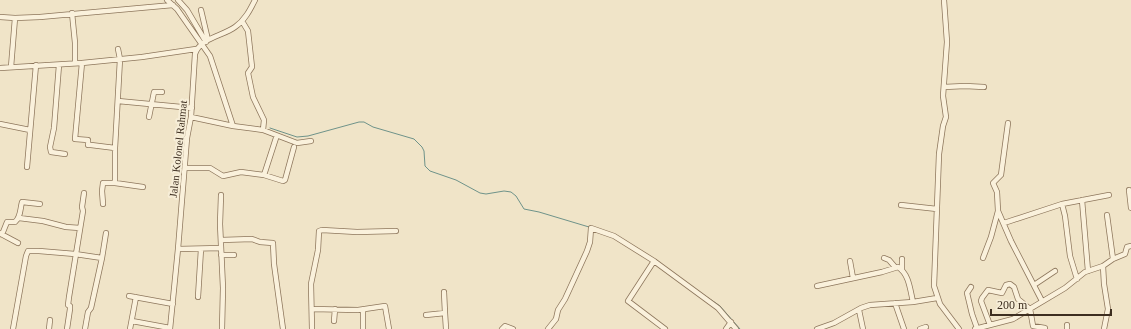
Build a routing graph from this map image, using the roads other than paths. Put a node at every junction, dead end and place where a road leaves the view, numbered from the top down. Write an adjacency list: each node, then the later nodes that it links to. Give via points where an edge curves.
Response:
1 (167, 0): 5 (street)
2 (178, 0): 11 (street, via 190,14)
3 (255, 0): 10 (street)
4 (944, 0): 21 (street, via 947,42)
5 (173, 5): 7 (street); 11 (street)
6 (202, 10): 11 (street)
7 (72, 14): 9 (street); 15 (street)
8 (0, 17): 9 (street)
9 (15, 18): 19 (street)
10 (244, 24): 11 (street); 33 (street, via 252,67 248,73 253,97 264,120)
11 (205, 42): 13 (street); 31 (street)
12 (118, 49): 14 (street)
13 (196, 49): 14 (street); 26 (street, Jalan Kolonel Rahmat)
14 (120, 59): 16 (street); 24 (street)
15 (75, 63): 16 (street); 18 (street)
16 (82, 63): 37 (street, via 76,139 88,140 88,144 91,145)
17 (36, 65): 18 (street); 19 (street); 32 (street)
18 (58, 65): 38 (street, via 54,128 50,147 54,153)
19 (11, 67): 20 (street)
20 (0, 68)
21 (944, 87): 22 (street); 54 (street, via 946,117 940,144)
22 (984, 87)
23 (162, 92): 25 (street, via 154,92)
24 (118, 101): 25 (street); 37 (street)
25 (152, 103): 26 (street); 28 (street)
26 (192, 108): 27 (street, Jalan Kolonel Rahmat)
27 (191, 116): 31 (street); 40 (street, Jalan Kolonel Rahmat)
28 (150, 117)
29 (1008, 123): 55 (street, via 1001,175 993,182 998,192)
30 (0, 124): 32 (street)
31 (233, 126): 33 (street)
32 (30, 130): 39 (street)
33 (263, 130): 35 (street, via 297,143)
34 (276, 138): 41 (street)
35 (311, 141)
36 (294, 147): 41 (street, via 284,181)
37 (115, 148): 42 (street)
38 (65, 154)
39 (26, 167)
40 (185, 168): 41 (street, via 210,168 223,176 241,172); 68 (street, Jalan Kolonel Rahmat)
41 (264, 175)
42 (115, 183): 43 (street); 50 (street, via 104,182)
43 (143, 187)
44 (1129, 190): 53 (street)
45 (84, 193): 59 (street)
46 (221, 195): 63 (street)
47 (1109, 195): 48 (street)
48 (1082, 200): 51 (street); 83 (street)
49 (40, 204): 57 (street, via 23,202)
50 (103, 204)
51 (1062, 204): 58 (street); 85 (street, via 1070,256)
52 (901, 205): 54 (street)
53 (1131, 208)
54 (937, 209): 93 (street, via 934,286)
55 (998, 210): 58 (street); 74 (street)
56 (1107, 215): 76 (street)
57 (19, 218): 59 (street); 62 (street, via 15,222 7,222)
58 (1004, 223): 86 (street)
59 (80, 228): 69 (street)
60 (396, 232): 99 (street, via 320,230 311,284)
61 (106, 233): 72 (street)
62 (0, 234): 64 (street)
63 (221, 240): 66 (street); 119 (street, via 252,239 274,243 274,264)
64 (18, 242)
65 (1131, 246): 76 (street, via 1127,247 1125,254)
66 (220, 248): 67 (street); 70 (street)
67 (201, 249): 68 (street); 91 (street)
68 (178, 250): 97 (street, Jalan Kolonel Rahmat)
69 (75, 254): 72 (street); 113 (street, via 28,252); 115 (street)
70 (221, 255): 71 (street); 118 (street)
71 (234, 255)
72 (102, 258): 116 (street)
73 (884, 258): 80 (street)
74 (983, 258)
75 (902, 259): 81 (street)
76 (1113, 259): 79 (street)
77 (654, 261): 108 (street, via 718,308); 126 (street, via 614,236 591,228 587,250 556,319); 127 (street, via 628,301)
78 (850, 261): 84 (street)
79 (1103, 266): 83 (street); 136 (street, via 1108,309)
80 (895, 267): 81 (street); 84 (street)
81 (902, 269): 95 (street, via 909,280)
82 (1055, 271): 86 (street)
83 (1088, 271): 85 (street)
84 (853, 278): 87 (street)
85 (1077, 279): 94 (street)
86 (1034, 285): 94 (street)
87 (817, 286)
88 (971, 287): 135 (street, via 967,293)
89 (444, 292): 103 (street)
90 (129, 296): 92 (street)
91 (198, 297)
92 (136, 298): 97 (street); 107 (street)
93 (938, 298): 95 (street); 134 (street)
94 (1042, 301): 98 (street)
95 (913, 302): 96 (street)
96 (895, 303): 102 (street, via 872,305); 132 (street)
97 (173, 304): 111 (street, Jalan Kolonel Rahmat)
98 (1032, 307): 109 (street, via 1013,319); 109 (street, via 1018,299 1016,290 1011,285 1006,285 1002,293 988,290 982,298 982,303); 112 (street, via 1033,326)
99 (312, 309): 100 (street); 120 (street)
100 (335, 309): 101 (street); 106 (street)
101 (364, 310): 121 (street); 122 (street, via 386,306)
102 (859, 310): 130 (street); 131 (street)
103 (445, 313): 104 (street); 123 (street)
104 (426, 314)
105 (50, 320): 114 (street)
106 (334, 321)
107 (132, 322): 111 (street); 117 (street)
108 (731, 322): 128 (street); 129 (street)
109 (990, 325): 135 (street)
110 (926, 327): 133 (street)
111 (170, 328)
112 (1045, 328)
113 (13, 329)
114 (49, 329)
115 (67, 329)
116 (85, 329)
117 (130, 329)
118 (222, 329)
119 (283, 329)
120 (312, 329)
121 (364, 329)
122 (389, 329)
123 (446, 329)
124 (502, 329): 125 (street, via 505,326)
125 (513, 329)
126 (548, 329)
127 (665, 329)
128 (726, 329)
129 (736, 329)
130 (818, 329)
131 (863, 329)
132 (904, 329)
133 (920, 329)
134 (959, 329)
135 (976, 329)
136 (1104, 329)

